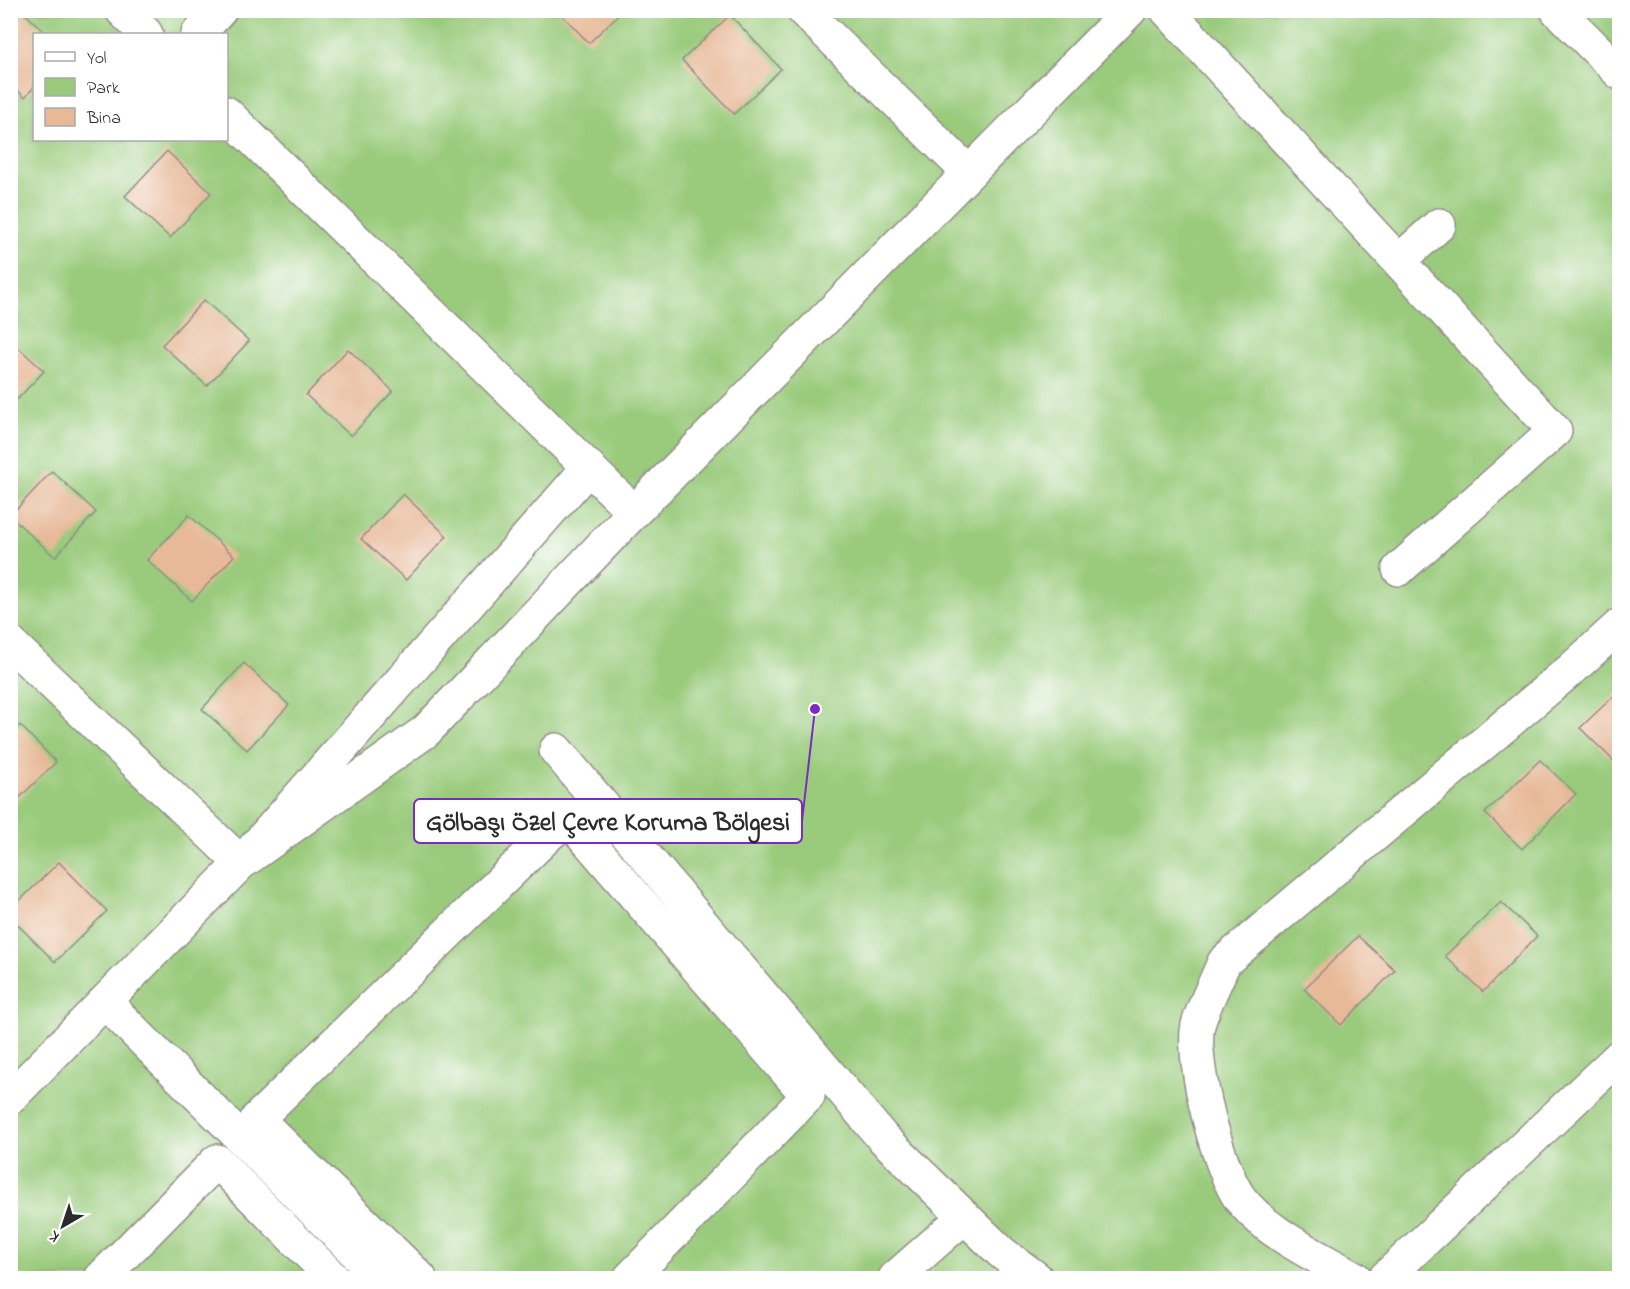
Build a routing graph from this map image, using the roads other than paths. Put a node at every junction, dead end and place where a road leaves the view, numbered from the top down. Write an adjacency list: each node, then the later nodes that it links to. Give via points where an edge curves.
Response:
1 (122, 10): 7 (street)
2 (220, 10): 8 (street)
3 (803, 10): 11 (street)
4 (1130, 10): 11 (street)
5 (1167, 10): 13 (street)
6 (1557, 10): 9 (street)
7 (145, 33)
8 (199, 33)
9 (1620, 72)
10 (228, 115): 14 (street)
11 (969, 173): 15 (street)
12 (1439, 225): 13 (street)
13 (1400, 260): 16 (street, via 1555,431)
14 (589, 467): 15 (street); 20 (street)
15 (634, 512): 20 (street, via 426,730)
16 (1399, 569)
17 (1620, 625): 32 (street, via 1224,962 1211,994 1198,1027 1200,1079 1215,1144 1240,1200 1272,1229)
18 (10, 643): 20 (street)
19 (556, 750): 24 (street, via 882,1137)
20 (241, 863): 21 (street)
21 (105, 1002): 23 (street); 27 (street)
22 (1620, 1056): 33 (street)
23 (10, 1098)
24 (964, 1217): 30 (street); 31 (street)
25 (101, 1278): 26 (street, via 217,1161)
26 (333, 1278)
27 (381, 1278)
28 (420, 1278): 29 (street, via 257,1119 567,816 808,1096)
29 (630, 1278)
30 (895, 1278)
31 (1036, 1278)
32 (1355, 1278)
33 (1385, 1278)

